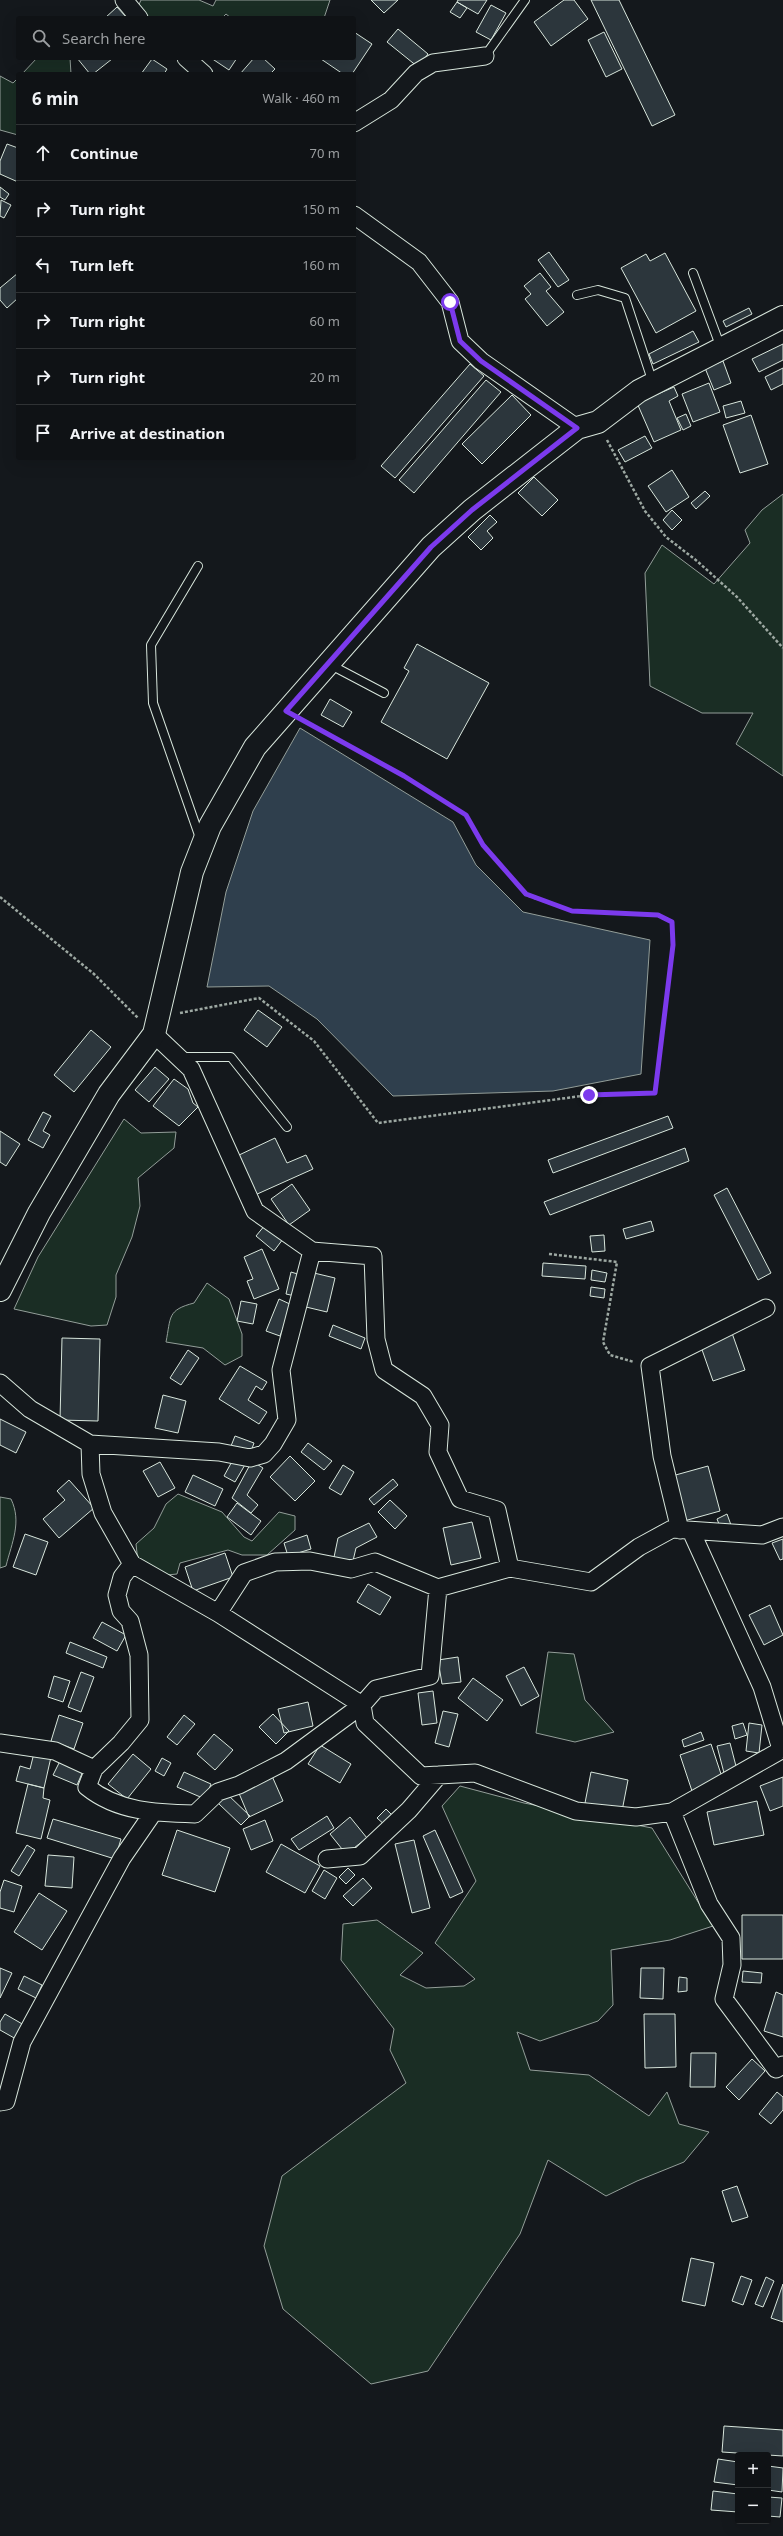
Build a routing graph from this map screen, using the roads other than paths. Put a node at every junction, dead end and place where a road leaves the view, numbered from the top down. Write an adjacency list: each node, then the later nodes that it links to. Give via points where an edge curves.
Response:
1 (124, 0): 3 (street)
2 (525, 0): 4 (lane)
3 (137, 16)
4 (485, 56): 7 (street, via 434,63 416,73 391,100)
5 (188, 60): 6 (street)
6 (202, 72)
7 (356, 122)
8 (356, 217): 14 (street, via 419,262 450,302 460,341 481,361)
9 (693, 273): 12 (lane)
10 (577, 295): 13 (lane, via 598,290 625,298)
11 (783, 317): 12 (street)
12 (721, 349): 13 (street)
13 (653, 384): 14 (street)
14 (587, 425): 16 (street, via 472,510 431,547)
15 (198, 566): 18 (lane, via 151,645 153,703)
16 (328, 664): 17 (lane); 18 (street, via 255,747 210,826)
17 (384, 693)
18 (203, 844): 19 (street, via 192,872)
19 (156, 1026): 20 (street); 23 (street, via 109,1094 39,1213)
20 (178, 1057): 21 (lane, via 231,1057); 22 (street, via 191,1069 255,1211)
21 (287, 1127)
22 (312, 1251): 26 (street, via 281,1370 287,1420 264,1454 250,1458 219,1452); 30 (street, via 373,1256 376,1339 384,1370 423,1396 440,1425 438,1452 460,1499 497,1510)
23 (0, 1290)
24 (766, 1308): 28 (street, via 650,1366 662,1456)
25 (0, 1383): 26 (street, via 30,1409)
26 (90, 1444): 29 (street, via 91,1474 103,1513)
27 (783, 1527): 28 (street, via 762,1535)
28 (686, 1530): 30 (street, via 672,1529 639,1547 591,1582); 35 (street, via 762,1687)
29 (132, 1564): 32 (street); 36 (street, via 122,1577 117,1595 121,1611 130,1621 139,1654 140,1720)
30 (510, 1568): 31 (street)
31 (438, 1588): 32 (street, via 375,1562 351,1570 310,1561 275,1562 244,1573); 33 (street, via 430,1676 376,1689)
32 (218, 1613): 33 (street)
33 (362, 1704): 37 (street, via 365,1723 421,1776); 39 (street, via 286,1760 239,1785 218,1792 195,1814)
34 (0, 1743): 36 (street, via 55,1751)
35 (782, 1749): 38 (street)
36 (94, 1769): 39 (street, via 87,1787 103,1800)
37 (439, 1775): 38 (street, via 475,1773 576,1811 636,1817); 40 (street, via 409,1810 360,1856)
38 (672, 1812): 41 (street, via 709,1904 731,1938 732,1965 724,1999 776,2069)
39 (153, 1813): 42 (street, via 122,1858 22,2042 6,2101)
40 (327, 1859)
41 (783, 2065)
42 (0, 2102)

